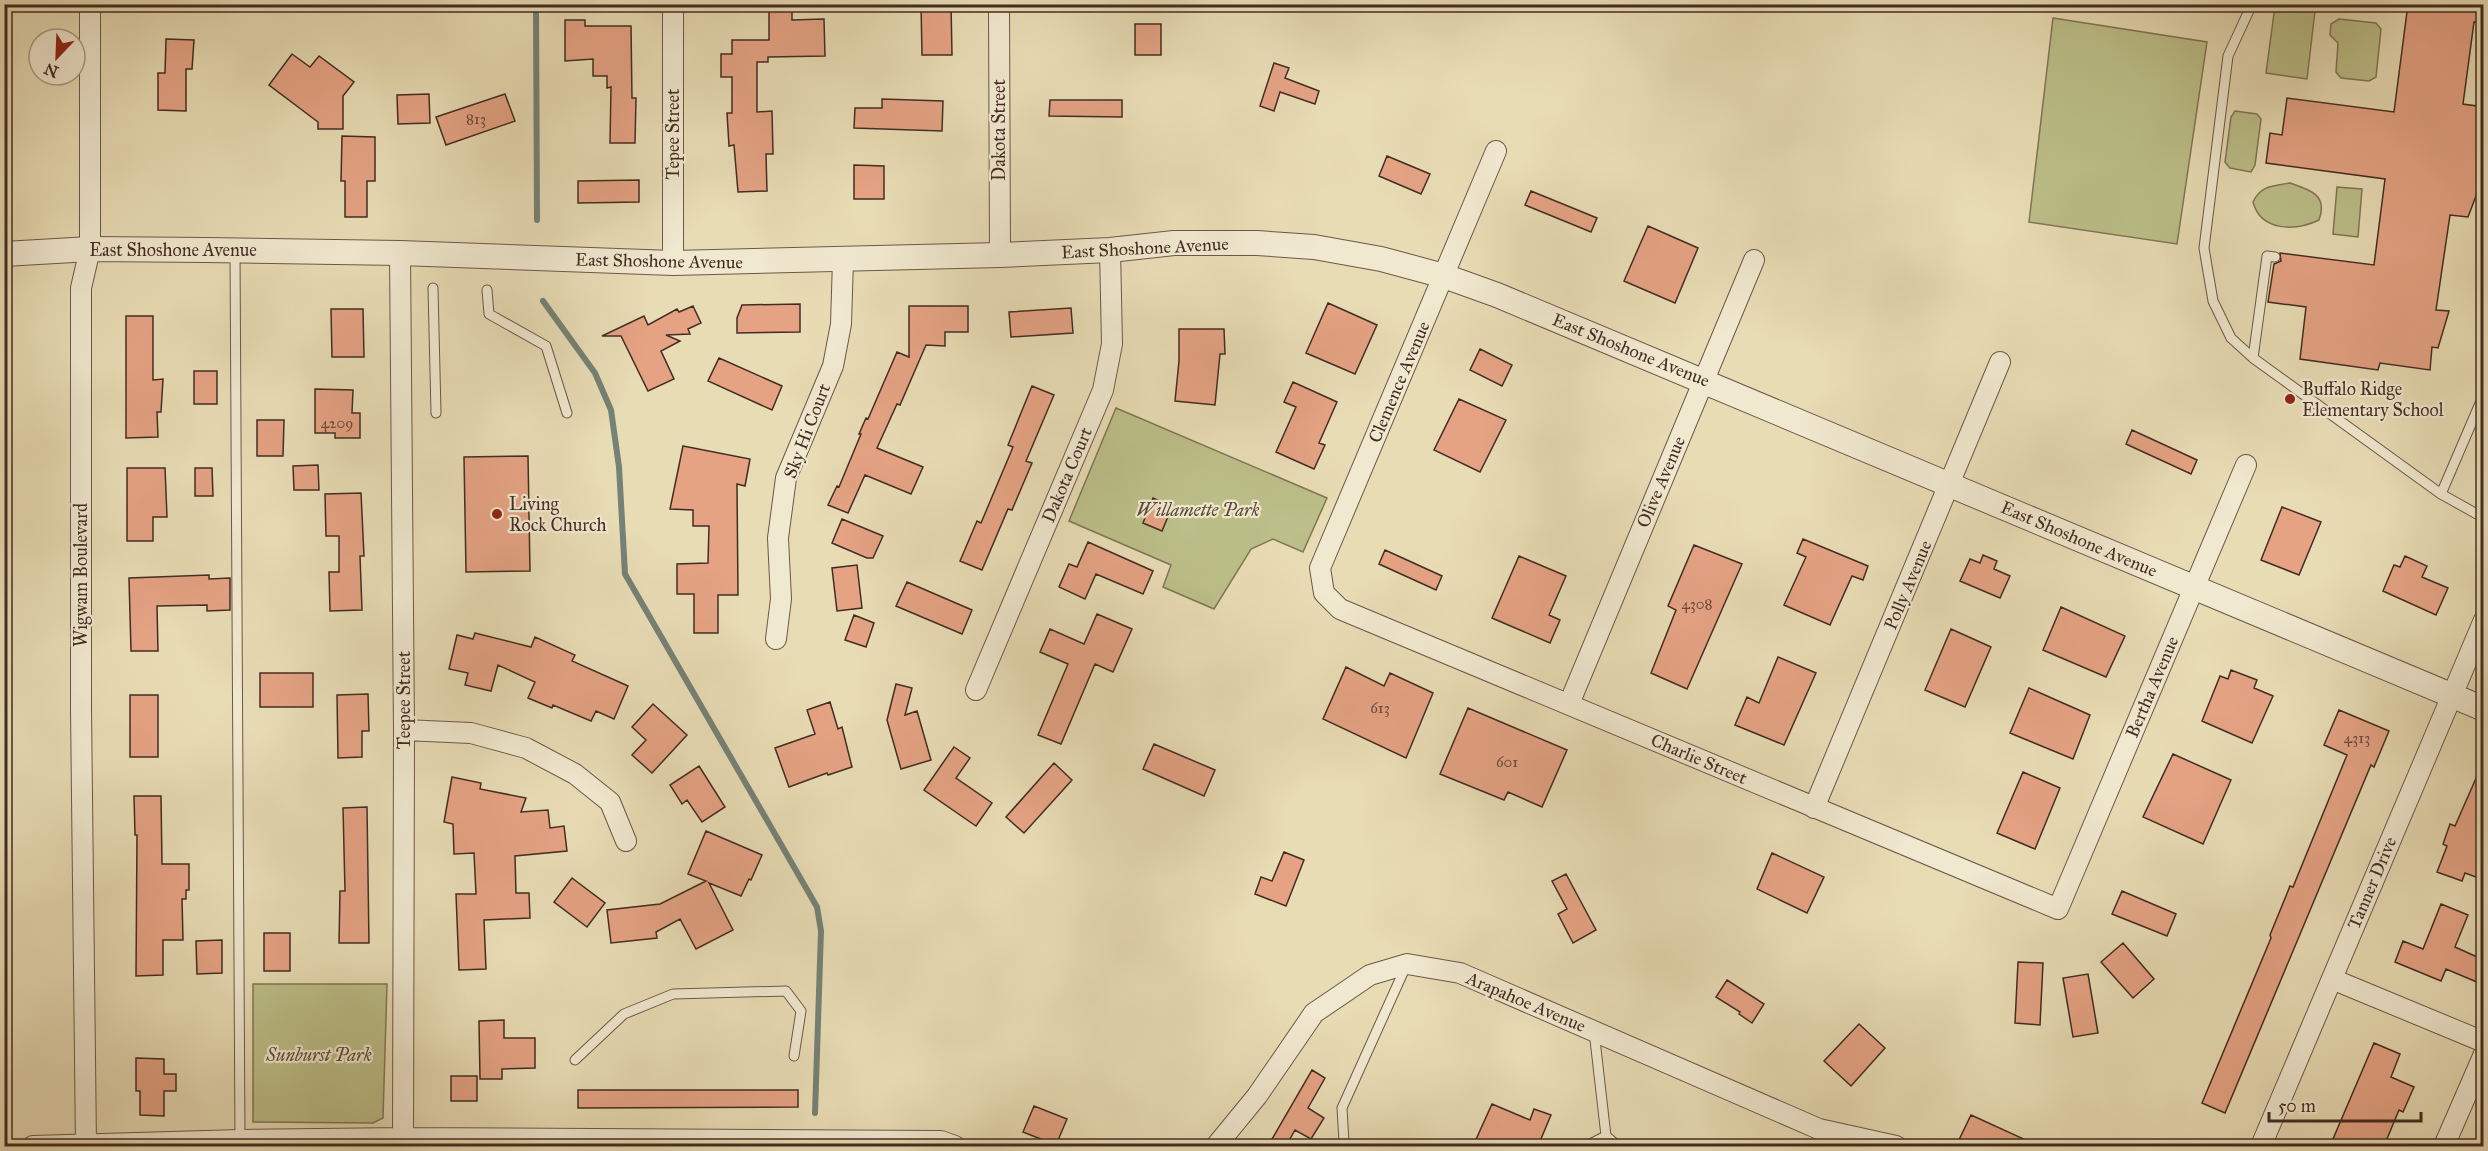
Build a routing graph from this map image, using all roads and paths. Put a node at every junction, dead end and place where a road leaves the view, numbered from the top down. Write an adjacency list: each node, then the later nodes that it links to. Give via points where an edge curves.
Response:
1 (90, 4): 6 (street, Wigwam Boulevard)
2 (673, 4): 15 (street, Tepee Street)
3 (999, 4): 11 (street, Dakota Street)
4 (2252, 4): 19 (lane, via 2228,56 2204,248 2213,301 2231,339)
5 (1496, 152): 16 (street, Clemence Avenue)
6 (90, 249): 7 (street, East Shoshone Avenue); 10 (street, East Shoshone Avenue); 51 (street, Wigwam Boulevard, via 81,288)
7 (235, 250): 9 (street, East Shoshone Avenue); 50 (lane)
8 (1110, 250): 11 (street, East Shoshone Avenue); 16 (street, East Shoshone Avenue, via 1174,243 1280,245 1381,259); 33 (street, Dakota Court, via 1112,344 1103,390)
9 (400, 253): 15 (street, East Shoshone Avenue); 37 (street, Teepee Street)
10 (4, 254)
11 (1000, 255): 13 (street, East Shoshone Avenue)
12 (2275, 257): 19 (lane, via 2267,256)
13 (843, 260): 15 (street, East Shoshone Avenue); 32 (street, Sky Hi Court, via 841,324 833,366 786,478 778,538 781,598)
14 (1754, 260): 21 (street, Olive Avenue)
15 (673, 263)
16 (1444, 276): 21 (street, East Shoshone Avenue); 30 (street, Clemence Avenue, via 1320,568 1324,592)
17 (433, 288): 23 (lane)
18 (487, 290): 24 (lane, via 489,314 546,346)
19 (2253, 358): 27 (lane)
20 (2000, 362): 26 (street, Polly Avenue)
21 (1704, 380): 26 (street, East Shoshone Avenue); 35 (street, Olive Avenue)
22 (2484, 394): 27 (lane)
23 (436, 413)
24 (567, 413)
25 (2246, 465): 29 (street, Bertha Avenue)
26 (1949, 485): 29 (street, East Shoshone Avenue); 38 (street, Polly Avenue)
27 (2441, 494): 28 (lane)
28 (2484, 518)
29 (2193, 587): 34 (street, East Shoshone Avenue); 40 (street, Bertha Avenue)
30 (1340, 609): 35 (street, Charlie Street)
31 (2484, 620): 34 (street, Tanner Drive)
32 (776, 639)
33 (976, 690)
34 (2451, 696): 36 (street, East Shoshone Avenue); 42 (street, Tanner Drive)
35 (1569, 704): 38 (street, Charlie Street)
36 (2484, 709)
37 (404, 730): 39 (street, via 471,733 526,748 575,774 610,802); 49 (street, Teepee Street)
38 (1814, 808): 40 (street, Charlie Street)
39 (626, 841)
40 (2058, 909)
41 (1407, 964): 43 (street, Arapahoe Avenue, via 1460,973); 54 (street, Arapahoe Avenue, via 1370,975 1314,1013 1257,1096); 55 (lane, via 1342,1108 1344,1142)
42 (2332, 980): 44 (street); 59 (street, Tanner Drive)
43 (1594, 1031): 48 (lane); 58 (street, Arapahoe Avenue, via 1819,1129)
44 (2484, 1042)
45 (2484, 1054): 60 (street)
46 (794, 1056): 47 (lane, via 801,1011 786,991 673,994 624,1014)
47 (575, 1060)
48 (1606, 1136): 56 (lane); 57 (lane)
49 (403, 1142): 50 (street); 53 (street, via 941,1141)
50 (241, 1143): 51 (street)
51 (86, 1145): 52 (street)
52 (33, 1146)
53 (955, 1146)
54 (1216, 1146)
55 (1350, 1146)
56 (1586, 1146)
57 (1618, 1146)
58 (1896, 1146)
59 (2261, 1146)
60 (2444, 1146)

